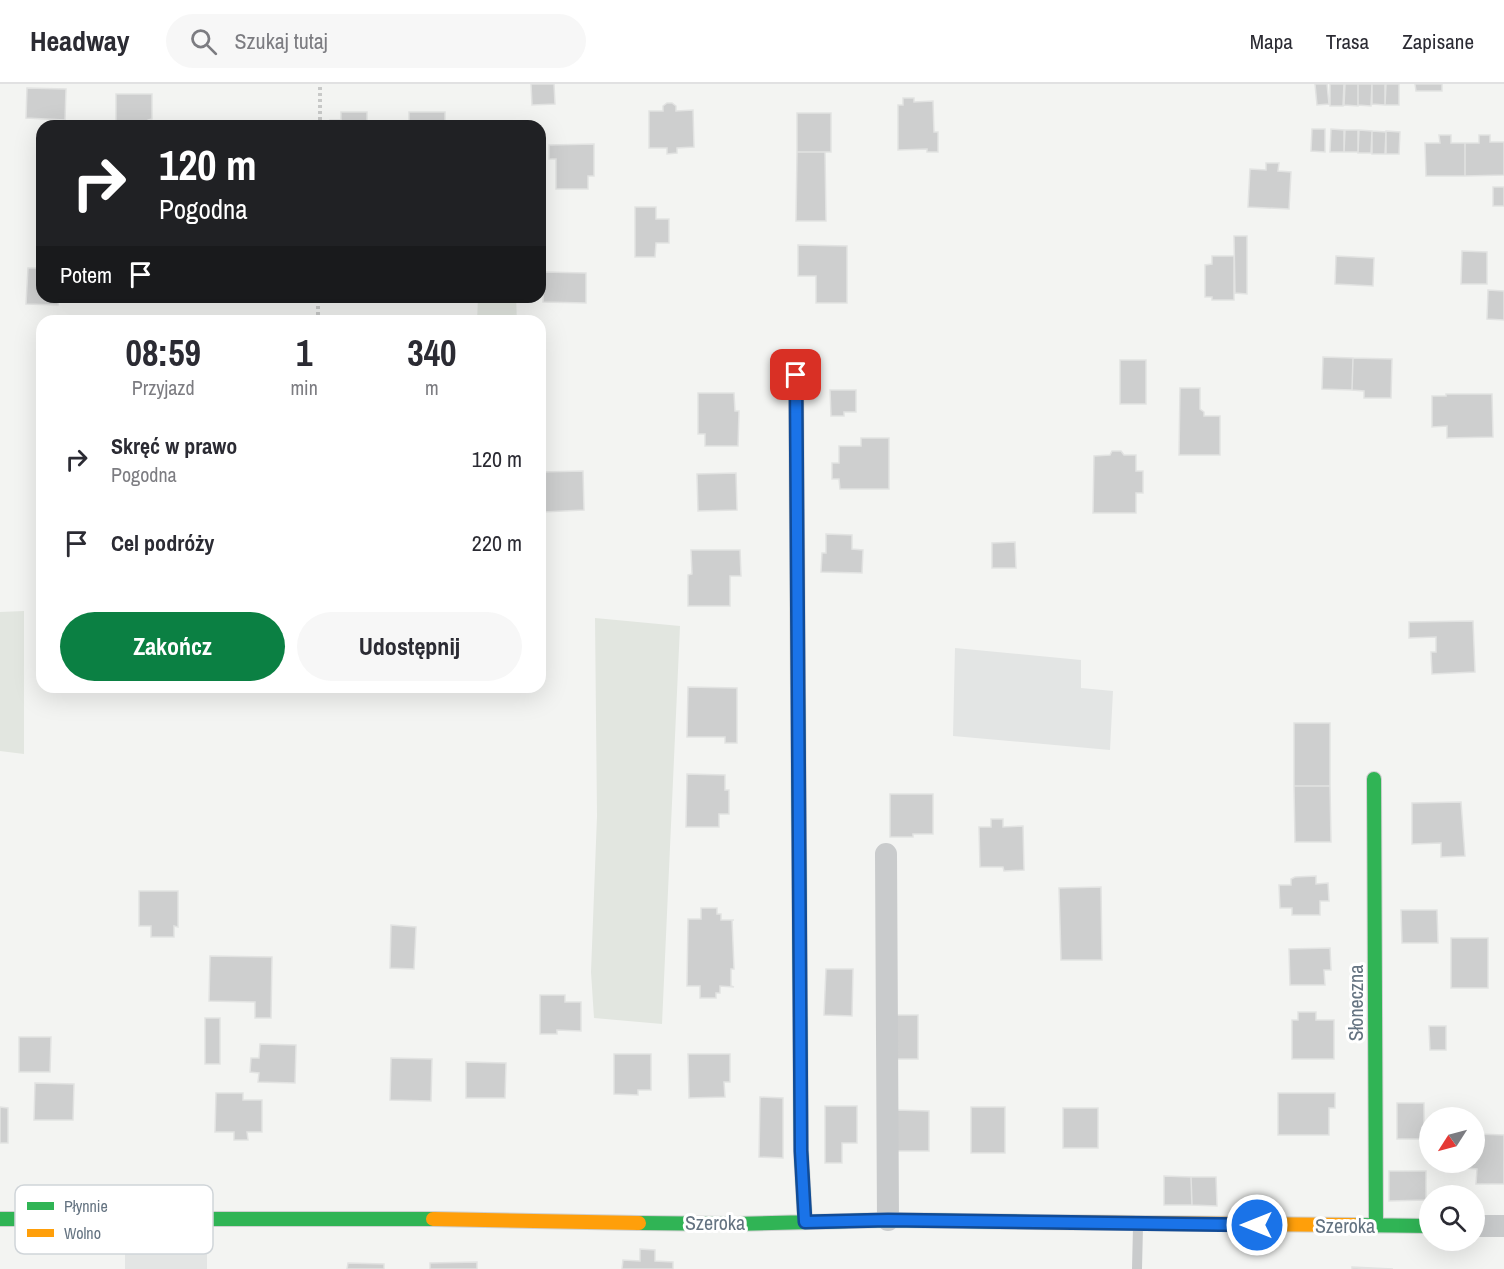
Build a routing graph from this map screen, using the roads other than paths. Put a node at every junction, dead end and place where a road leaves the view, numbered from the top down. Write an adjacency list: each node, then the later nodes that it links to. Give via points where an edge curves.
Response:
1 (796, 375): 6 (street, via 801,1139)
2 (1374, 779): 8 (street, Słoneczna)
3 (886, 854): 5 (street)
4 (213, 1219): 6 (street, Szeroka)
5 (888, 1220): 6 (street, Szeroka); 7 (street, Szeroka)
6 (805, 1222)
7 (1138, 1224): 8 (street, Szeroka); 12 (lane)
8 (1376, 1226): 9 (street, Szeroka)
9 (1419, 1226)
10 (1485, 1226): 11 (street)
11 (1504, 1226)
12 (1137, 1269)

